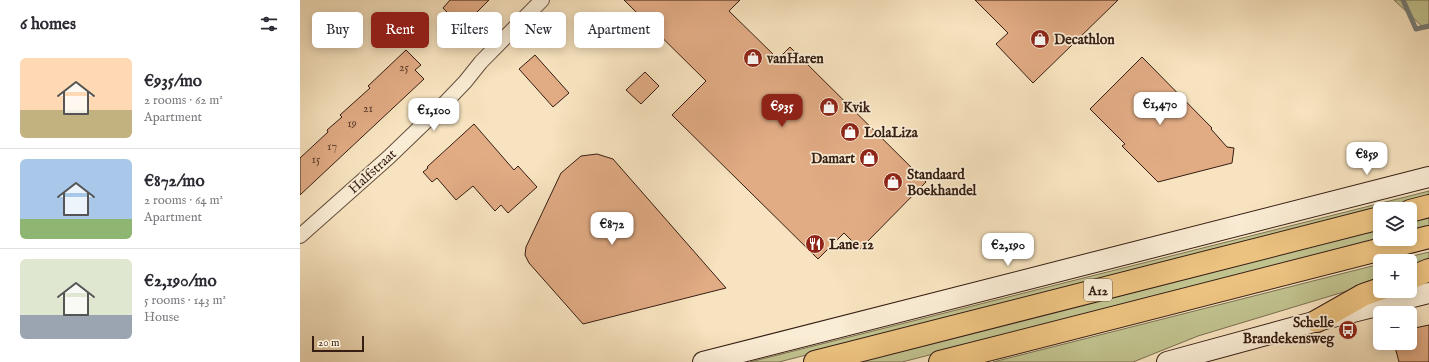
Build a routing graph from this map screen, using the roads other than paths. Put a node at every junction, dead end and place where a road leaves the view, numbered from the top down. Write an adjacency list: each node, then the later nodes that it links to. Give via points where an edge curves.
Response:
1 (542, 0): 6 (street, Halfstraat, via 481,62 442,107)
2 (1429, 177): 13 (main road)
3 (1429, 206): 4 (highway)
4 (1417, 209)
5 (1373, 220): 14 (highway, A12)
6 (300, 236)
7 (1429, 237): 15 (highway, A12)
8 (1429, 270): 9 (highway)
9 (1417, 275)
10 (1373, 292): 12 (highway)
11 (1429, 293): 12 (main road)
12 (1317, 321): 16 (main road)
13 (703, 362)
14 (815, 362)
15 (940, 362)
16 (1167, 362)

